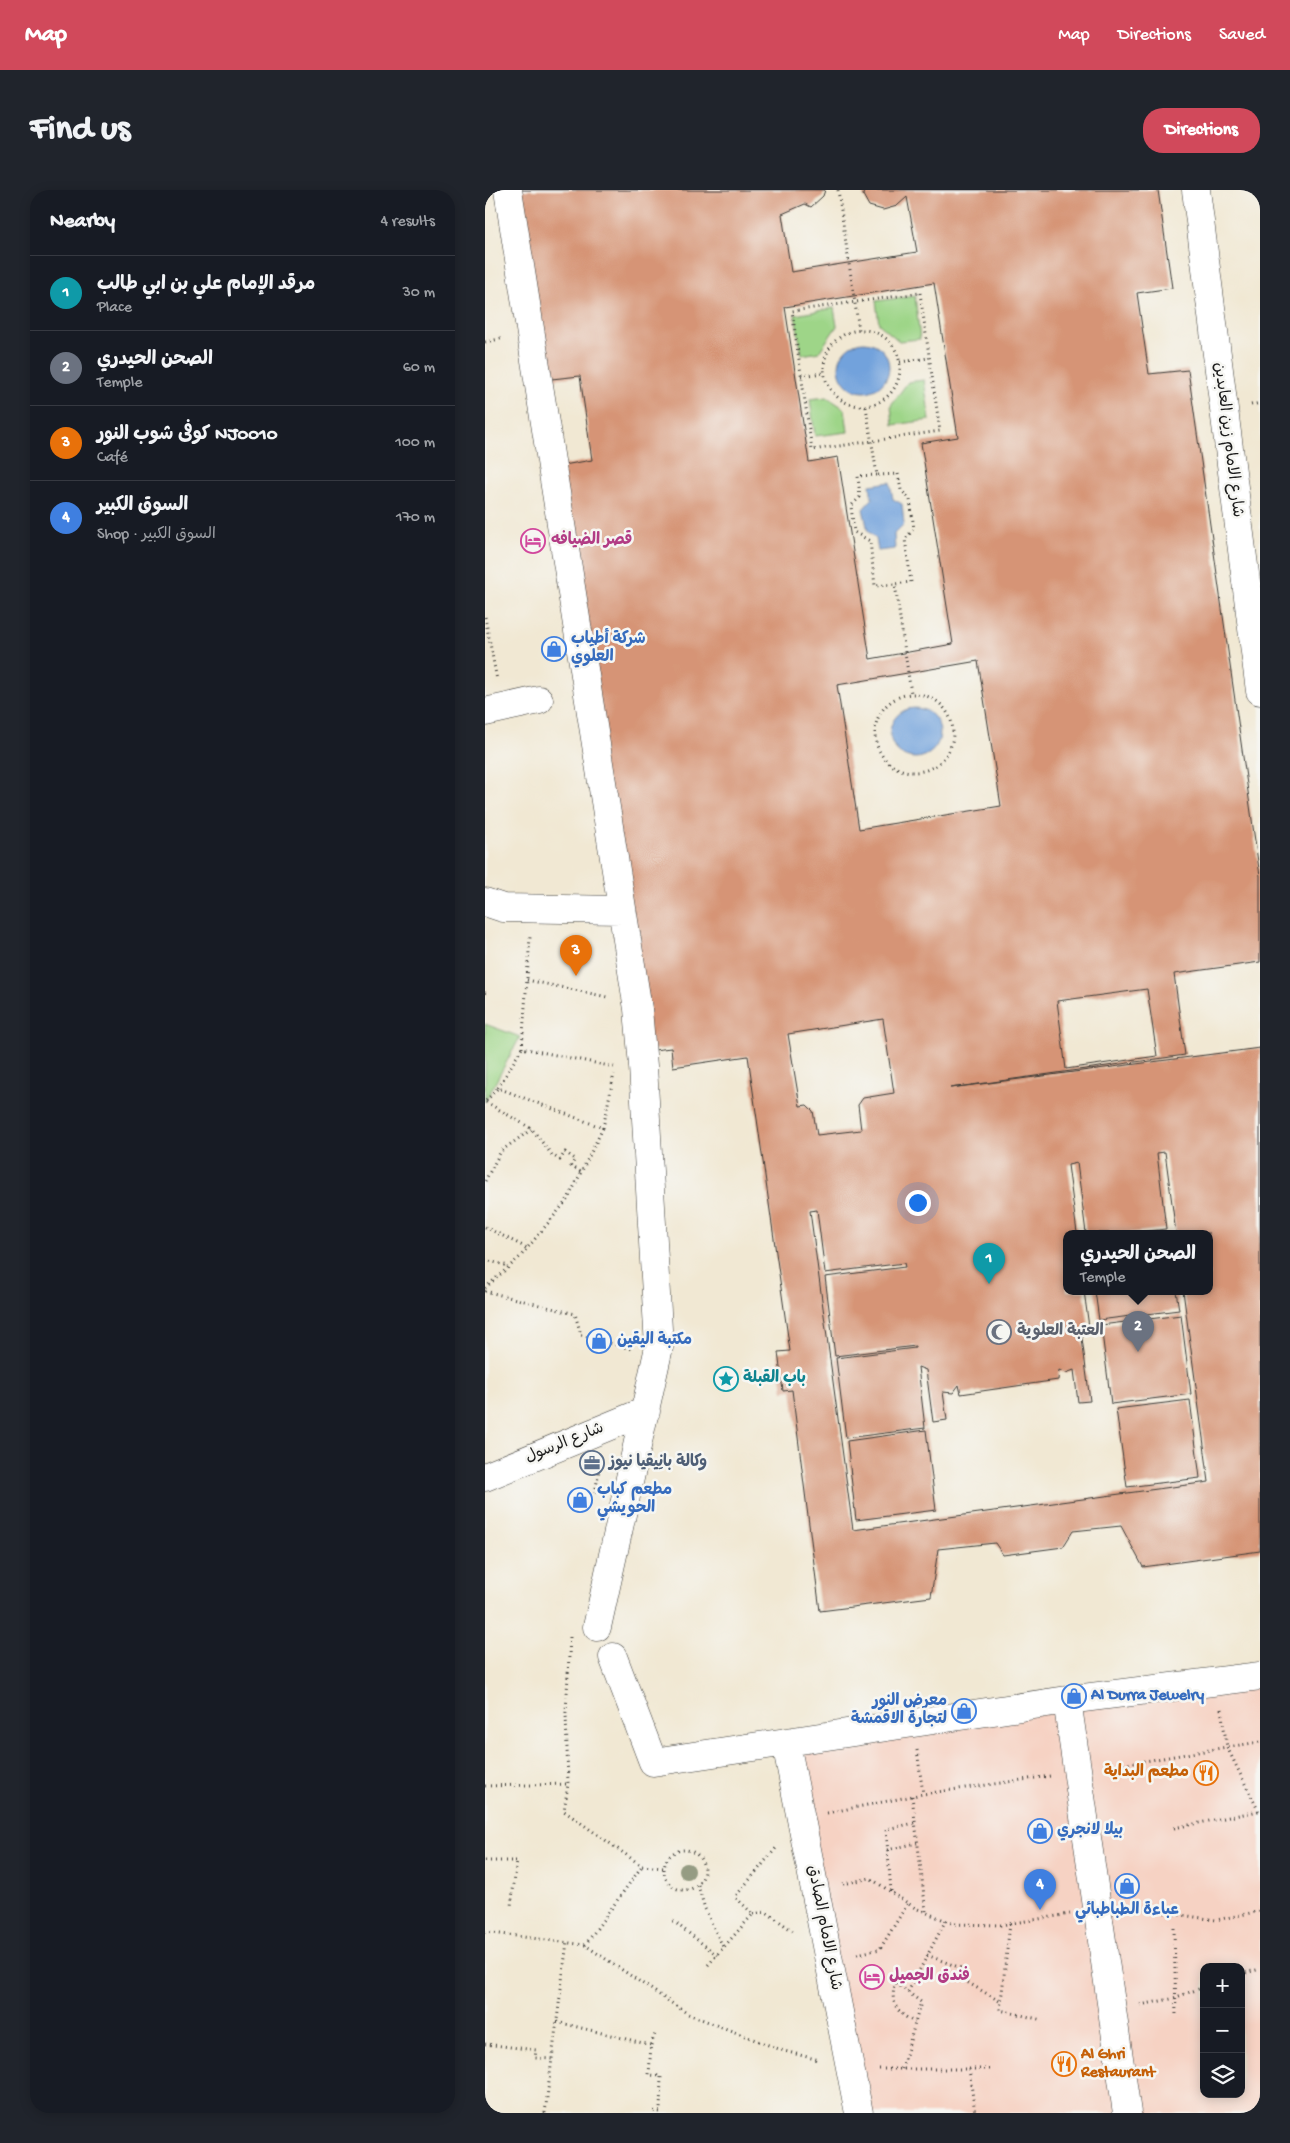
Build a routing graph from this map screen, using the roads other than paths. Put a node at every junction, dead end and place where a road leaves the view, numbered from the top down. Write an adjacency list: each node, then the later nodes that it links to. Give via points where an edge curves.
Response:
1 (508, 190): 7 (street)
2 (1196, 190): 3 (street, شارع الامام زين العابدين)
3 (1260, 691)
4 (539, 700): 5 (street)
5 (494, 710)
6 (485, 902): 7 (street, via 503,908)
7 (621, 910): 8 (street, via 638,1010 643,1066 659,1347)
8 (646, 1411): 9 (street, شارع الرسول); 10 (street)
9 (485, 1478)
10 (597, 1627)
11 (613, 1657): 14 (street, via 653,1762)
12 (1260, 1676): 13 (street)
13 (1067, 1700): 14 (street); 16 (street)
14 (786, 1742): 15 (street, شارع الامام الصادق)
15 (859, 2113)
16 (1127, 2113)

